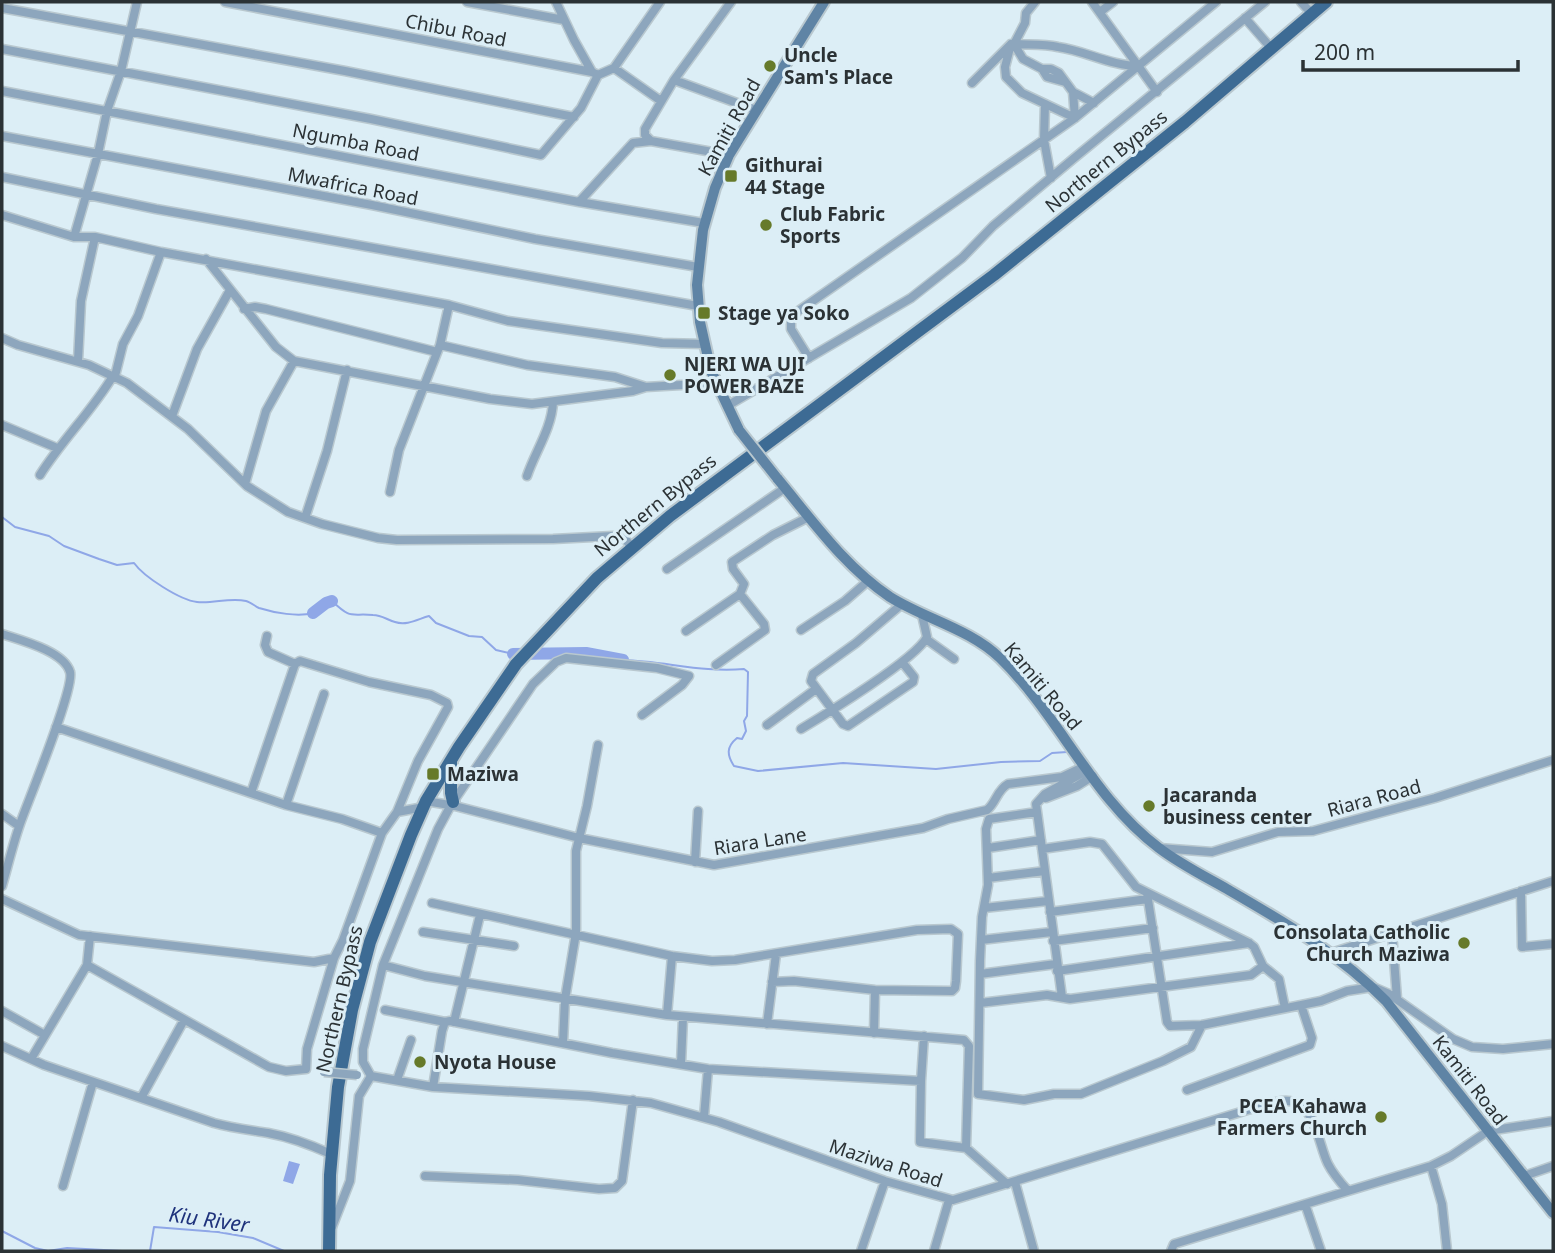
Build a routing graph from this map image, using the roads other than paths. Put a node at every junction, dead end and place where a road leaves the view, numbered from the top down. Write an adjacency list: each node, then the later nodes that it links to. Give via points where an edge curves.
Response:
1 (136, 2): 20 (street)
2 (225, 2): 27 (street, Chibu Road)
3 (467, 2): 19 (street)
4 (556, 2): 19 (street)
5 (660, 2): 25 (street)
6 (732, 2): 28 (street)
7 (824, 2): 36 (main road, Kamiti Road)
8 (1035, 2): 21 (street)
9 (1092, 2): 16 (street)
10 (1113, 2): 16 (street)
11 (1216, 2): 24 (street)
12 (1265, 2): 18 (street)
13 (1301, 2): 17 (street)
14 (1326, 2): 17 (main road, Northern Bypass)
15 (2, 8): 20 (street)
16 (1100, 12): 24 (street)
17 (1312, 14): 23 (main road, Northern Bypass)
18 (1245, 18): 23 (street); 32 (street)
19 (564, 20): 27 (street)
20 (131, 30): 26 (street); 38 (street)
21 (1012, 44): 24 (street, via 1058,46 1120,66); 29 (street); 31 (street, via 1023,59 1059,72); 35 (street, via 1006,78)
22 (2, 49): 26 (street)
23 (1272, 49): 83 (main road, Northern Bypass, via 993,275 709,484)
24 (1139, 66): 32 (street); 34 (street)
25 (614, 68): 27 (street); 33 (street)
26 (121, 71): 37 (street); 38 (street, via 541,155)
27 (595, 74): 38 (street)
28 (674, 80): 33 (street); 36 (street)
29 (972, 83)
30 (2, 91): 37 (street, Ngumba Road)
31 (1073, 92): 34 (street); 39 (street)
32 (1157, 92): 46 (street)
33 (661, 102): 42 (street, via 645,129)
34 (1094, 103): 39 (street)
35 (1045, 104): 39 (street); 41 (street)
36 (756, 110): 44 (main road, Kamiti Road)
37 (107, 111): 43 (street); 48 (street, Ngumba Road)
38 (574, 117)
39 (1075, 118): 41 (street)
40 (2, 136): 43 (street, Mwafrica Road)
41 (1044, 140): 46 (street); 63 (street, via 791,317 791,329)
42 (651, 141): 44 (street); 48 (street, via 630,145)
43 (98, 154): 47 (street); 55 (street, Mwafrica Road)
44 (729, 155): 50 (main road, Kamiti Road)
45 (2, 177): 47 (street)
46 (1051, 178): 63 (street, via 911,298)
47 (86, 193): 51 (street); 58 (street)
48 (579, 202): 50 (street, Ngumba Road)
49 (2, 215): 51 (street)
50 (704, 223): 55 (main road, Kamiti Road)
51 (74, 237): 52 (street)
52 (94, 237): 53 (street); 64 (street, via 81,300)
53 (161, 252): 54 (street); 67 (street)
54 (206, 259): 56 (street); 57 (street)
55 (698, 267): 58 (main road, Kamiti Road)
56 (230, 290): 59 (street); 73 (street, via 193,358)
57 (449, 305): 61 (street, via 508,321 662,343); 62 (street)
58 (698, 306): 61 (main road, Kamiti Road)
59 (244, 309): 62 (street, via 265,309); 65 (street)
60 (2, 338): 64 (street)
61 (704, 344): 68 (main road, Kamiti Road)
62 (438, 349): 69 (street); 70 (street, via 615,377)
63 (809, 358): 72 (street)
64 (78, 361): 67 (street)
65 (294, 361): 66 (street); 78 (street, via 266,411)
66 (347, 370): 69 (street); 82 (street)
67 (114, 376): 73 (street); 75 (street)
68 (716, 383): 70 (street); 72 (main road, Kamiti Road)
69 (425, 385): 71 (street, via 490,399); 80 (street, via 399,450)
70 (646, 387): 71 (street)
71 (553, 402): 77 (street)
72 (727, 406): 79 (main road, Kamiti Road, bridge, via 739,430)
73 (172, 416): 78 (street)
74 (2, 425): 75 (street)
75 (57, 448): 76 (street)
76 (40, 475)
77 (527, 476)
78 (245, 484): 82 (street)
79 (785, 488): 81 (main road, Kamiti Road); 84 (street)
80 (390, 492)
81 (809, 517): 85 (main road, Kamiti Road); 86 (street, via 732,562 744,584)
82 (305, 518): 83 (street, via 397,540 613,536)
83 (632, 547): 107 (main road, Northern Bypass, via 516,664)
84 (667, 569)
85 (868, 581): 87 (main road, Kamiti Road); 89 (street)
86 (740, 594): 90 (street); 97 (street, via 765,630)
87 (902, 604): 88 (main road, Kamiti Road); 98 (street, via 813,674)
88 (922, 615): 93 (street); 108 (main road, Kamiti Road, via 993,652 1040,705)
89 (801, 630)
90 (686, 631)
91 (2, 634): 103 (street, via 41,648 67,666 71,676)
92 (267, 636): 96 (street, via 268,652)
93 (926, 639): 94 (street); 95 (street)
94 (954, 659)
95 (902, 662): 100 (street); 100 (street, via 914,681 871,713 846,726)
96 (295, 664): 109 (street); 113 (street, via 300,661 447,703 418,761)
97 (716, 665)
98 (816, 689): 100 (street); 102 (street)
99 (324, 694): 112 (street)
100 (832, 710): 104 (street)
101 (642, 715): 110 (street, via 689,676 589,659 560,659 533,684)
102 (767, 725)
103 (56, 727): 109 (street); 118 (street)
104 (801, 729)
105 (598, 745): 120 (street)
106 (1553, 760): 123 (street, Riara Road, via 1312,831 1278,832 1212,852)
107 (450, 761): 110 (main road); 111 (main road, Northern Bypass)
108 (1088, 771): 115 (street, via 1045,794 1037,802); 123 (main road, Kamiti Road, via 1130,822); 125 (street, Riara Lane, via 1008,784 987,810 913,831 720,865)
109 (251, 793): 112 (street)
110 (452, 803): 111 (street, Riara Lane); 120 (street, Riara Lane); 155 (street)
111 (425, 804): 113 (street, Riara Lane); 117 (main road, Northern Bypass)
112 (286, 805): 119 (street)
113 (401, 811): 117 (street); 119 (street)
114 (698, 811): 125 (street)
115 (1037, 812): 121 (street); 122 (street, via 989,820)
116 (2, 814): 118 (street)
117 (418, 820): 201 (main road, Northern Bypass, via 363,968 344,1052)
118 (19, 826): 129 (street)
119 (382, 833): 153 (street)
120 (579, 838): 125 (street, Riara Lane); 141 (street)
121 (1041, 840): 122 (street); 124 (street)
122 (988, 848): 127 (street)
123 (1159, 848): 149 (main road, Kamiti Road)
124 (1042, 849): 126 (street); 131 (street, via 1102,844 1130,882)
125 (695, 862)
126 (1045, 871): 127 (street); 133 (street)
127 (988, 878): 135 (street)
128 (1553, 881): 130 (street)
129 (2, 886)
130 (1521, 891): 140 (street); 147 (street, via 1522,947)
131 (1147, 895): 136 (street); 138 (street); 146 (street)
132 (2, 899): 142 (street, via 71,932)
133 (1048, 901): 135 (street); 136 (street)
134 (432, 903): 137 (street)
135 (984, 908): 145 (street)
136 (1050, 912): 143 (street)
137 (480, 915): 141 (street); 144 (street)
138 (1153, 928): 143 (street); 152 (street)
139 (423, 932): 144 (street)
140 (1392, 932): 149 (street); 166 (street)
141 (576, 933): 151 (street); 165 (street)
142 (90, 936): 153 (street, via 314,962); 154 (street)
143 (1053, 936): 145 (street); 157 (street)
144 (474, 940): 148 (street); 159 (street)
145 (981, 940): 158 (street)
146 (1249, 943): 152 (street); 156 (street)
147 (1553, 944)
148 (514, 946)
149 (1331, 953): 161 (main road, Kamiti Road)
150 (776, 954): 151 (street, via 723,961); 160 (street); 163 (street, via 917,930 957,931 953,991)
151 (672, 956): 172 (street)
152 (1158, 957): 157 (street); 162 (street)
153 (334, 958): 187 (street, via 307,1049)
154 (87, 965): 174 (street, Maziwa Road); 179 (street)
155 (383, 965): 159 (street); 189 (street, via 363,1049 363,1062)
156 (1263, 966): 162 (street, via 1251,975); 169 (street, via 1279,979)
157 (1057, 967): 158 (street); 164 (street)
158 (981, 974): 167 (street)
159 (464, 982): 165 (street); 175 (street)
160 (772, 982): 163 (street); 176 (street)
161 (1373, 987): 166 (street); 168 (street); 199 (main road, Kamiti Road)
162 (1162, 988): 164 (street); 177 (street, via 1170,1026)
163 (875, 990): 178 (street)
164 (1062, 997): 167 (street)
165 (565, 999): 172 (street); 182 (street)
166 (1396, 999): 183 (street, via 1472,1047)
167 (980, 1003): 177 (street, via 976,1091 1020,1100 1081,1094 1163,1061 1191,1047)
168 (1301, 1005): 169 (street); 194 (street, via 1311,1045)
169 (1284, 1008): 177 (street)
170 (385, 1010): 175 (street)
171 (2, 1011): 179 (street)
172 (667, 1016): 173 (street)
173 (683, 1017): 176 (street); 186 (street)
174 (184, 1020): 187 (street, Maziwa Road, via 269,1067); 195 (street)
175 (450, 1022): 182 (street); 193 (street)
176 (767, 1024): 178 (street)
177 (1202, 1025)
178 (874, 1032): 180 (street)
179 (45, 1035): 185 (street)
180 (924, 1036): 191 (street); 200 (street, via 964,1040 969,1046)
181 (411, 1040): 190 (street)
182 (563, 1043): 186 (street)
183 (1553, 1044)
184 (2, 1046): 185 (street)
185 (31, 1059): 192 (street)
186 (681, 1064): 188 (street)
187 (306, 1069): 189 (street, Maziwa Road, bridge)
188 (708, 1069): 191 (street); 197 (street)
189 (371, 1076): 190 (street, Maziwa Road); 213 (street, via 357,1103 350,1181)
190 (397, 1080): 193 (street, Maziwa Road)
191 (921, 1081): 200 (street, via 920,1142)
192 (93, 1082): 195 (street); 208 (street)
193 (433, 1087): 196 (street, Maziwa Road)
194 (1187, 1090)
195 (141, 1098): 201 (street)
196 (634, 1100): 197 (street, Maziwa Road); 204 (street, via 622,1181 615,1188)
197 (705, 1117): 206 (street, Maziwa Road)
198 (1553, 1121): 199 (street)
199 (1488, 1131): 202 (street); 205 (main road, Kamiti Road)
200 (966, 1148): 207 (street)
201 (331, 1154): 213 (main road, Northern Bypass)
202 (1431, 1166): 209 (street); 220 (street, via 1442,1204)
203 (1553, 1166): 205 (street)
204 (425, 1176)
205 (1524, 1176): 212 (main road, Kamiti Road)
206 (885, 1181): 210 (street, Maziwa Road); 215 (street)
207 (1011, 1183): 209 (street, Maziwa Road, via 1286,1100 1304,1107 1311,1117 1326,1160); 210 (street, Maziwa Road); 217 (street)
208 (63, 1186)
209 (1348, 1191): 211 (street)
210 (949, 1200): 216 (street)
211 (1305, 1204): 218 (street, via 1174,1244); 219 (street)
212 (1553, 1213)
213 (328, 1236): 214 (main road, Northern Bypass)
214 (328, 1251)
215 (861, 1251)
216 (934, 1251)
217 (1034, 1251)
218 (1171, 1251)
219 (1321, 1251)
220 (1447, 1251)

